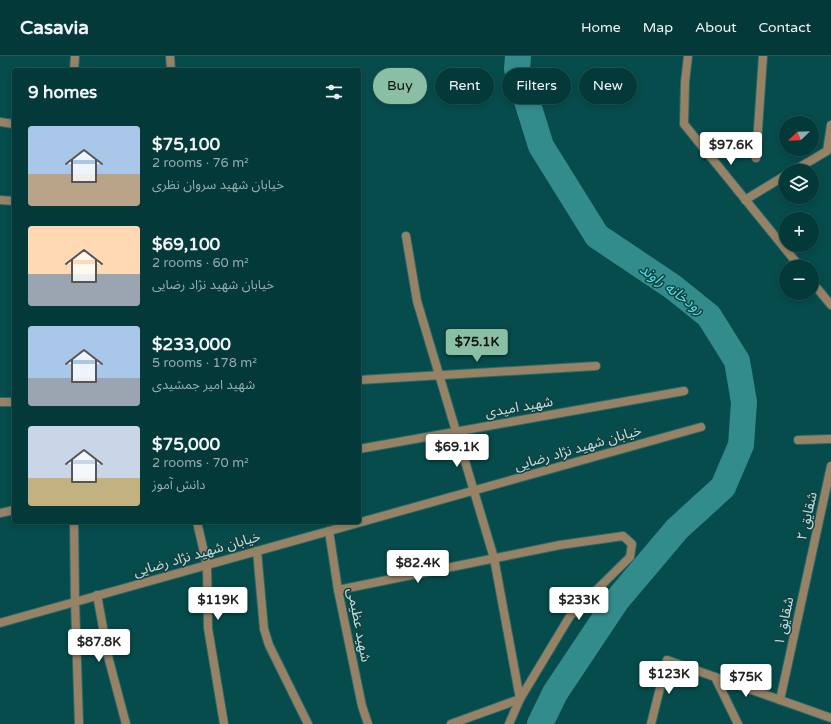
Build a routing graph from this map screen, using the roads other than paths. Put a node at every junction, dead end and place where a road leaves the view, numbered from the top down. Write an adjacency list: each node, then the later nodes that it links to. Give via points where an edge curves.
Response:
1 (75, 56): 5 (street)
2 (170, 56): 6 (street)
3 (688, 56): 14 (street, via 684,124)
4 (763, 56): 10 (street)
5 (74, 68)
6 (171, 68)
7 (0, 122): 8 (street)
8 (12, 124)
9 (831, 124): 11 (street, via 827,151)
10 (756, 158)
11 (805, 164)
12 (779, 179): 14 (street)
13 (0, 200): 15 (street)
14 (745, 200): 17 (street)
15 (12, 202)
16 (406, 236): 21 (street, via 417,300)
17 (794, 260)
18 (819, 290): 19 (street)
19 (831, 305)
20 (596, 366): 21 (street)
21 (439, 376): 22 (street); 27 (street)
22 (361, 380)
23 (684, 391): 27 (street, شهید امیدی)
24 (0, 402): 25 (street)
25 (12, 402)
26 (700, 427): 32 (street, خیابان شهید نژاد رضایی)
27 (456, 432): 30 (street, شهید امیدی); 32 (street)
28 (798, 440): 29 (street)
29 (831, 440)
30 (361, 449)
31 (831, 466): 43 (street, شقایق ۲)
32 (475, 490): 35 (street, خیابان شهید نژاد رضایی); 41 (street)
33 (12, 510): 34 (street)
34 (0, 513)
35 (361, 522)
36 (74, 524): 46 (street)
37 (197, 524): 42 (street)
38 (354, 524): 39 (street, خیابان شهید نژاد رضایی)
39 (329, 531): 40 (street, خیابان شهید نژاد رضایی); 44 (street, شهید عظیمی)
40 (257, 551): 42 (street, خیابان شهید نژاد رضایی); 55 (street, via 264,629 269,645)
41 (494, 558): 44 (street); 49 (street); 49 (street, via 622,536 632,544 630,557 570,616)
42 (207, 565): 45 (street, خیابان شهید نژاد رضایی); 54 (street, via 208,628)
43 (808, 571): 50 (street, شقایق ۱)
44 (338, 590): 56 (street, شهید عظیمی)
45 (97, 596): 46 (street, خیابان شهید نژاد رضایی); 53 (street, via 109,660)
46 (75, 602): 47 (street, خیابان شهید نژاد رضایی); 52 (street)
47 (0, 622)
48 (715, 677): 50 (street); 59 (street, via 667,660); 60 (street)
49 (520, 699): 57 (street); 58 (street)
50 (780, 700): 51 (street)
51 (831, 718)
52 (79, 724)
53 (126, 724)
54 (224, 724)
55 (308, 724)
56 (368, 724)
57 (451, 724)
58 (509, 724)
59 (651, 724)
60 (738, 724)

